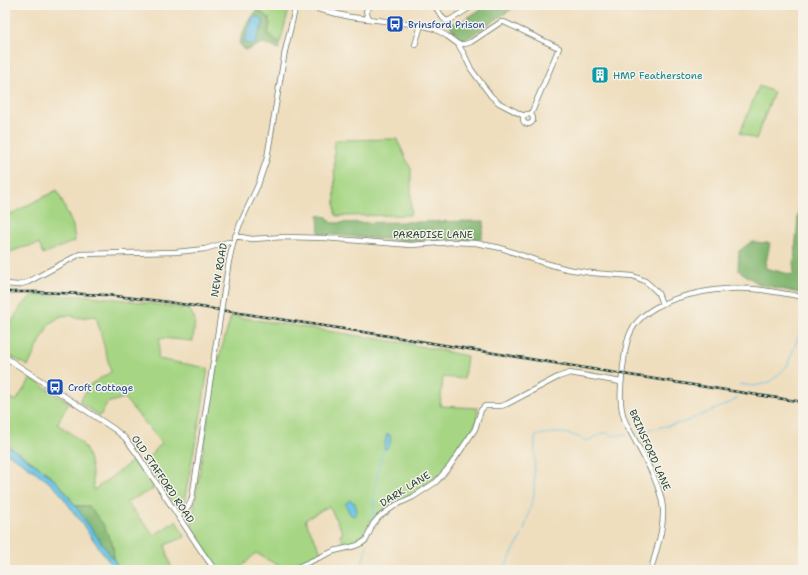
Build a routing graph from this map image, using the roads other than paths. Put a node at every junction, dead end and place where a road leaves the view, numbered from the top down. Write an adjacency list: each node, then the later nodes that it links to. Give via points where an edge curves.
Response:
1 (296, 5): 14 (street, NEW ROAD, via 285,51 267,158)
2 (301, 5): 6 (street)
3 (372, 5): 6 (street, via 366,11)
4 (434, 5): 5 (street, via 446,21)
5 (474, 5)
6 (372, 20): 7 (street)
7 (421, 25): 9 (street); 10 (street, via 435,29)
8 (469, 43): 10 (street); 11 (street); 12 (street, via 504,22 559,48)
9 (416, 44)
10 (458, 44): 11 (street)
11 (466, 57): 13 (street, via 471,69 491,96)
12 (531, 114): 13 (street); 13 (street, via 533,119 529,124 524,122)
13 (524, 116)
14 (235, 236): 15 (street, NEW ROAD); 18 (street, PARADISE LANE, via 252,239 325,238 411,245 476,243 501,248 566,269 633,276 651,286 658,293)
15 (233, 243): 16 (street, via 176,252 80,254 28,282); 21 (street, NEW ROAD, bridge, via 192,498 187,509)
16 (5, 284)
17 (803, 297): 18 (street, BRINSFORD LANE, via 751,289 724,289 697,293)
18 (662, 304): 20 (street, BRINSFORD LANE, via 647,313 634,327 628,340)
19 (5, 357): 21 (street, OLD STAFFORD ROAD, via 120,433)
20 (621, 382): 23 (street, DARK LANE, via 570,373 507,404 485,406 481,410 475,429 436,482 379,517 362,543 334,551); 24 (street, BRINSFORD LANE, via 620,402 623,414 654,477 662,500 662,526)
21 (178, 516): 22 (street, OLD STAFFORD ROAD)
22 (216, 570)
23 (291, 570)
24 (651, 570)

